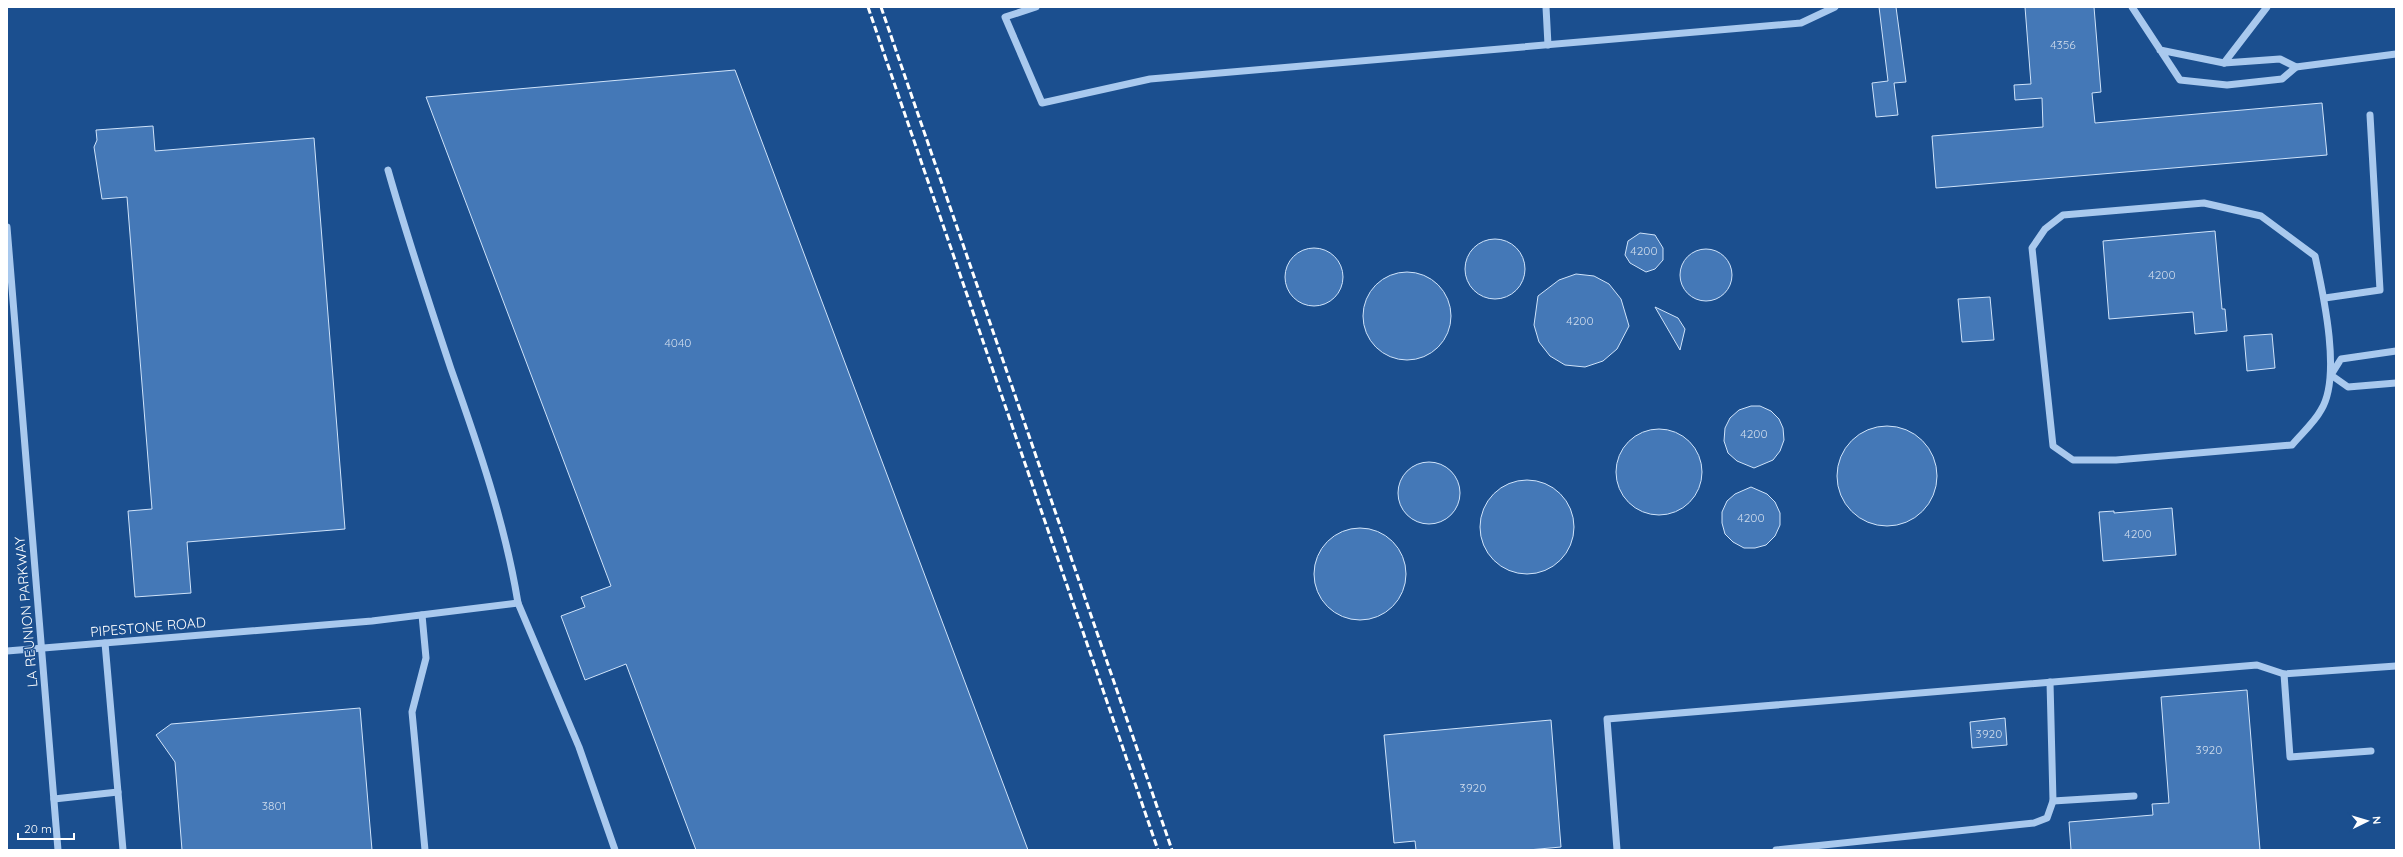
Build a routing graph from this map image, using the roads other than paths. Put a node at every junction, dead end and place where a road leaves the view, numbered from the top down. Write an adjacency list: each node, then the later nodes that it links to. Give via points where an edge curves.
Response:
1 (1036, 7): 6 (street, via 1005,17 1042,103 1150,79)
2 (1546, 7): 6 (street)
3 (1835, 7): 6 (street, via 1801,23)
4 (2132, 7): 7 (street)
5 (2267, 7): 9 (street)
6 (1548, 45)
7 (2160, 50): 9 (street); 10 (street, via 2180,80 2226,85 2282,79)
8 (2396, 54): 10 (street)
9 (2224, 63): 10 (street, via 2280,60)
10 (2296, 66)
11 (2370, 115): 14 (street, via 2380,290)
12 (388, 170): 18 (street, via 412,254 484,462)
13 (7, 227): 21 (street, LA REUNION PARKWAY)
14 (2324, 298): 16 (street); 16 (street, via 2315,256 2261,216 2204,203 2063,215 2045,229 2032,248 2053,446 2073,460 2116,460 2292,446 2322,409)
15 (2396, 351): 16 (street, via 2341,359)
16 (2331, 376): 17 (street, via 2348,388)
17 (2396, 383)
18 (518, 604): 19 (street, PIPESTONE ROAD); 34 (street, via 579,747)
19 (422, 614): 20 (street, PIPESTONE ROAD, via 292,628); 33 (street, via 426,658 412,712)
20 (105, 643): 21 (street, PIPESTONE ROAD); 27 (street)
21 (42, 649): 22 (street, PIPESTONE ROAD); 29 (street, LA REUNION PARKWAY)
22 (7, 651)
23 (2396, 666): 24 (street)
24 (2284, 674): 25 (street, via 2257,664); 26 (street, via 2290,757)
25 (2050, 682): 30 (street); 35 (street, via 1607,718)
26 (2371, 750)
27 (118, 792): 29 (street); 32 (street)
28 (2134, 796): 30 (street)
29 (54, 799): 31 (street, LA REUNION PARKWAY)
30 (2053, 801): 36 (street, via 2047,818 2034,823)
31 (58, 850)
32 (123, 850)
33 (425, 850)
34 (615, 850)
35 (1617, 850)
36 (1776, 850)

